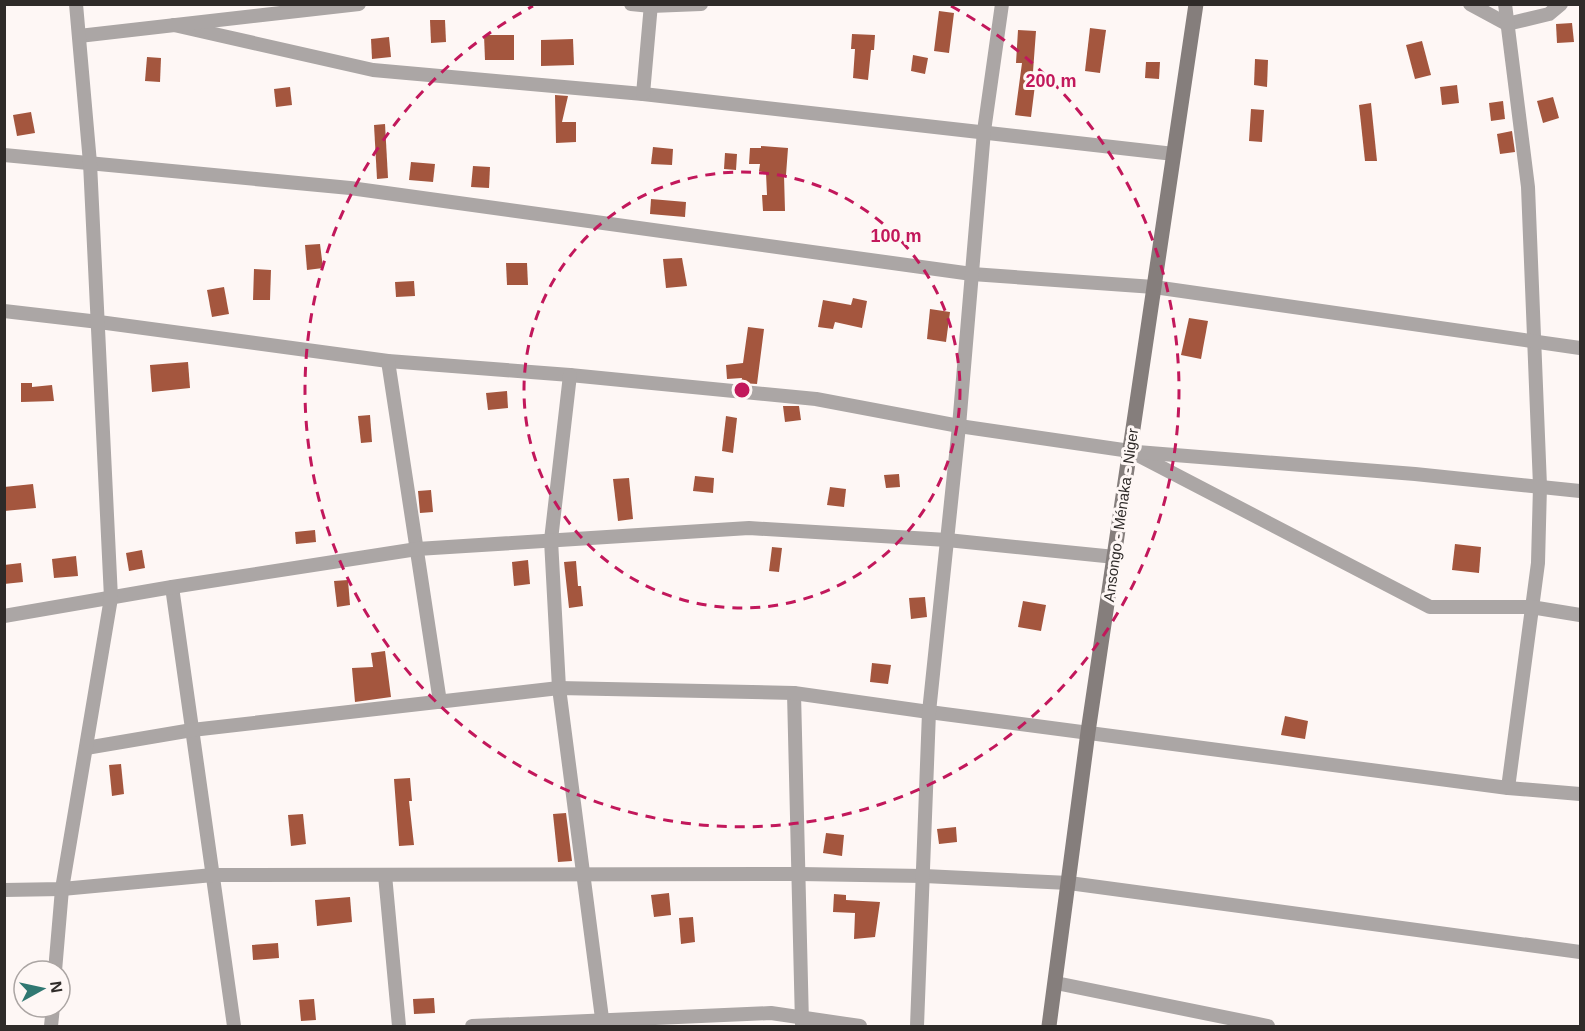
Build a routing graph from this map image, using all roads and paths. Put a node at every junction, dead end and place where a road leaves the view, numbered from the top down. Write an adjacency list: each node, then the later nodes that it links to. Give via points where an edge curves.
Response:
1 (76, 4): 13 (street)
2 (359, 4): 12 (street)
3 (631, 4): 10 (street)
4 (701, 4): 10 (street)
5 (1002, 4): 15 (street)
6 (1196, 4): 16 (main road, Ansongo - Ménaka - Niger)
7 (1470, 4): 11 (street)
8 (1505, 4): 11 (street)
9 (1561, 4): 11 (street, via 1549,14)
10 (651, 5): 14 (street)
11 (1507, 24): 23 (street, via 1528,187)
12 (174, 25): 13 (street); 14 (street, via 374,70)
13 (79, 36): 18 (street)
14 (643, 94): 15 (street)
15 (984, 131): 16 (street); 19 (street)
16 (1174, 154): 20 (main road, Ansongo - Ménaka - Niger)
17 (4, 155): 18 (street)
18 (90, 163): 19 (street, via 350,188); 22 (street)
19 (972, 274): 20 (street); 27 (street)
20 (1155, 287): 23 (street); 28 (main road, Ansongo - Ménaka - Niger)
21 (4, 311): 22 (street)
22 (99, 322): 25 (street); 36 (street)
23 (1533, 340): 24 (street); 29 (street)
24 (1581, 348)
25 (388, 361): 26 (street); 33 (street)
26 (570, 375): 27 (street, via 816,399); 31 (street)
27 (958, 426): 28 (street); 32 (street)
28 (1130, 451): 29 (street); 34 (main road, Ansongo - Ménaka - Niger); 37 (street, via 1430,607)
29 (1540, 486): 30 (street); 37 (street, via 1538,563)
30 (1581, 490)
31 (551, 540): 32 (street, via 749,528); 33 (street); 40 (street)
32 (947, 540): 34 (street); 43 (street)
33 (417, 549): 35 (street); 42 (street)
34 (1115, 556): 45 (main road, Ansongo - Ménaka - Niger)
35 (172, 587): 36 (street); 44 (street)
36 (111, 598): 39 (street); 46 (street)
37 (1532, 608): 38 (street); 47 (street)
38 (1581, 615)
39 (4, 616)
40 (559, 688): 41 (street); 42 (street); 49 (street)
41 (794, 693): 43 (street); 50 (street)
42 (440, 702): 44 (street)
43 (929, 712): 45 (street); 53 (street)
44 (192, 730): 46 (street); 51 (street)
45 (1088, 732): 47 (street); 54 (main road, Ansongo - Ménaka - Niger)
46 (86, 748): 55 (street)
47 (1508, 788): 48 (street)
48 (1581, 794)
49 (585, 874): 50 (street); 52 (street); 61 (street)
50 (799, 874): 53 (street); 60 (street)
51 (213, 875): 52 (street); 55 (street); 62 (street)
52 (386, 875): 63 (street)
53 (924, 876): 54 (street); 66 (street)
54 (1069, 883): 57 (street); 59 (main road, Ansongo - Ménaka - Niger)
55 (62, 889): 56 (street); 58 (street)
56 (4, 891)
57 (1581, 952)
58 (56, 959)
59 (1056, 983): 67 (main road, Ansongo - Ménaka - Niger); 68 (street)
60 (802, 1022): 61 (street, via 771,1013); 65 (street)
61 (603, 1023): 64 (street)
62 (234, 1026)
63 (399, 1026)
64 (472, 1026)
65 (860, 1026)
66 (917, 1026)
67 (1049, 1026)
68 (1268, 1026)

